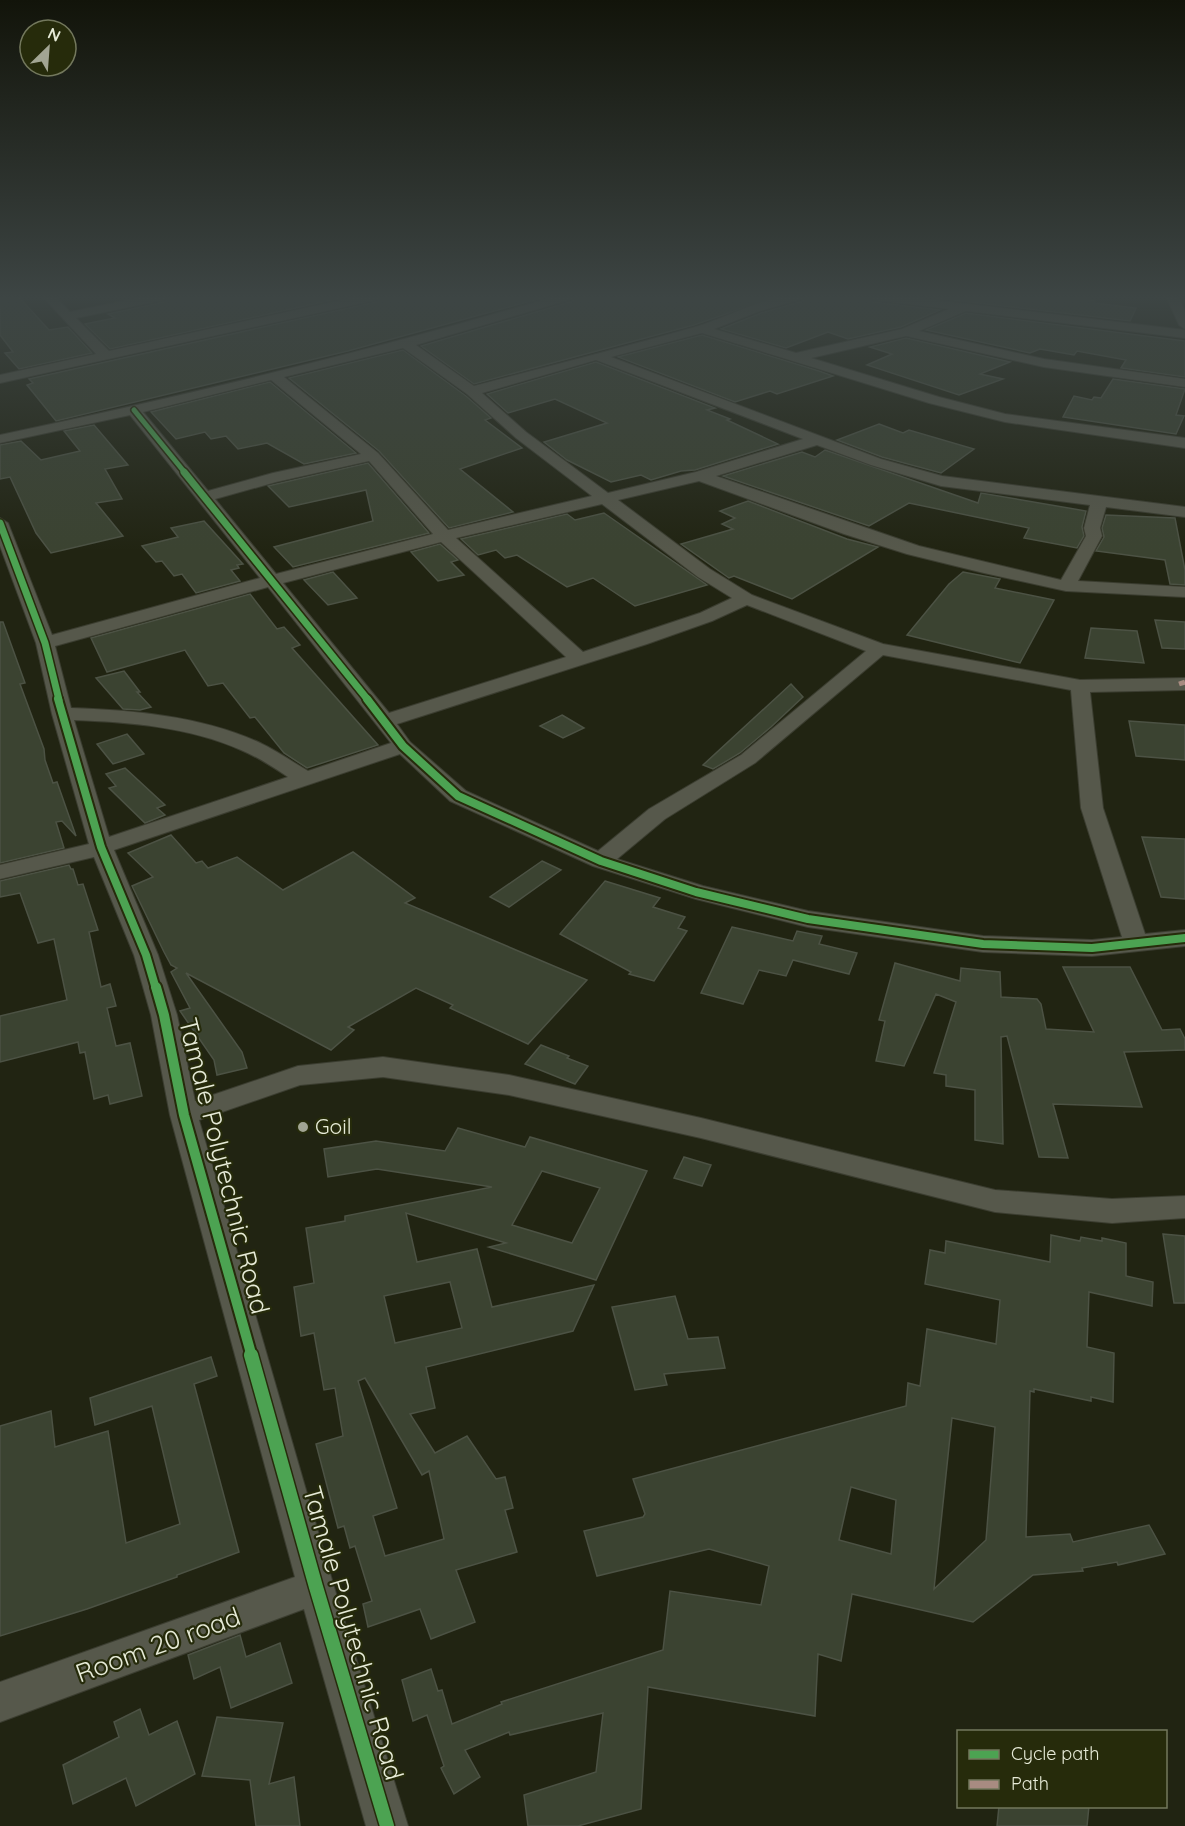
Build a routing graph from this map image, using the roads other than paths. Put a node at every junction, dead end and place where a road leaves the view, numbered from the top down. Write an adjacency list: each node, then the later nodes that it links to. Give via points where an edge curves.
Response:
1 (248, 381): 8 (street)
2 (281, 381): 12 (street)
3 (458, 381): 7 (street)
4 (507, 381): 7 (street)
5 (663, 381): 10 (street)
6 (872, 381): 11 (street, via 1005,418)
7 (472, 391): 15 (street, via 521,435)
8 (134, 410): 9 (street); 14 (street)
9 (0, 439)
10 (817, 440): 13 (street); 16 (street, via 941,481)
11 (1185, 443)
12 (373, 456): 14 (street); 19 (street)
13 (700, 476): 15 (street); 21 (street, via 914,550)
14 (205, 497): 20 (street)
15 (603, 497): 19 (street); 23 (street, via 704,573)
16 (1099, 501): 17 (street); 21 (street, via 1092,528 1094,536)
17 (1185, 512)
18 (0, 523): 24 (street, Tamale Polytechnic Road)
19 (444, 536): 20 (street); 26 (street)
20 (271, 580): 24 (street); 30 (street)
21 (1066, 586): 22 (street)
22 (1185, 592)
23 (746, 599): 25 (street); 26 (street, via 706,617)
24 (45, 643): 29 (street, Tamale Polytechnic Road)
25 (879, 649): 28 (street); 34 (street, via 748,759 657,814)
26 (579, 659): 30 (street)
27 (1185, 684): 28 (street)
28 (1080, 686): 37 (street, via 1092,808)
29 (62, 714): 32 (street, via 114,715 170,723 241,742); 33 (street, Tamale Polytechnic Road)
30 (385, 721): 31 (street)
31 (403, 746): 32 (street); 34 (street, via 459,796)
32 (305, 778): 33 (street)
33 (101, 847): 35 (street); 38 (street, Tamale Polytechnic Road, via 146,955 164,1015)
34 (601, 861): 37 (street, via 696,892 808,919 983,944 1092,948)
35 (0, 872)
36 (1185, 938): 37 (street)
37 (1136, 943)
38 (184, 1115): 39 (street, via 298,1076 383,1067 509,1085 995,1201 1112,1211); 40 (street, Tamale Polytechnic Road)
39 (1185, 1207)
40 (316, 1587): 41 (street, Room 20 road); 42 (street, Tamale Polytechnic Road)
41 (0, 1702)
42 (387, 1826)

